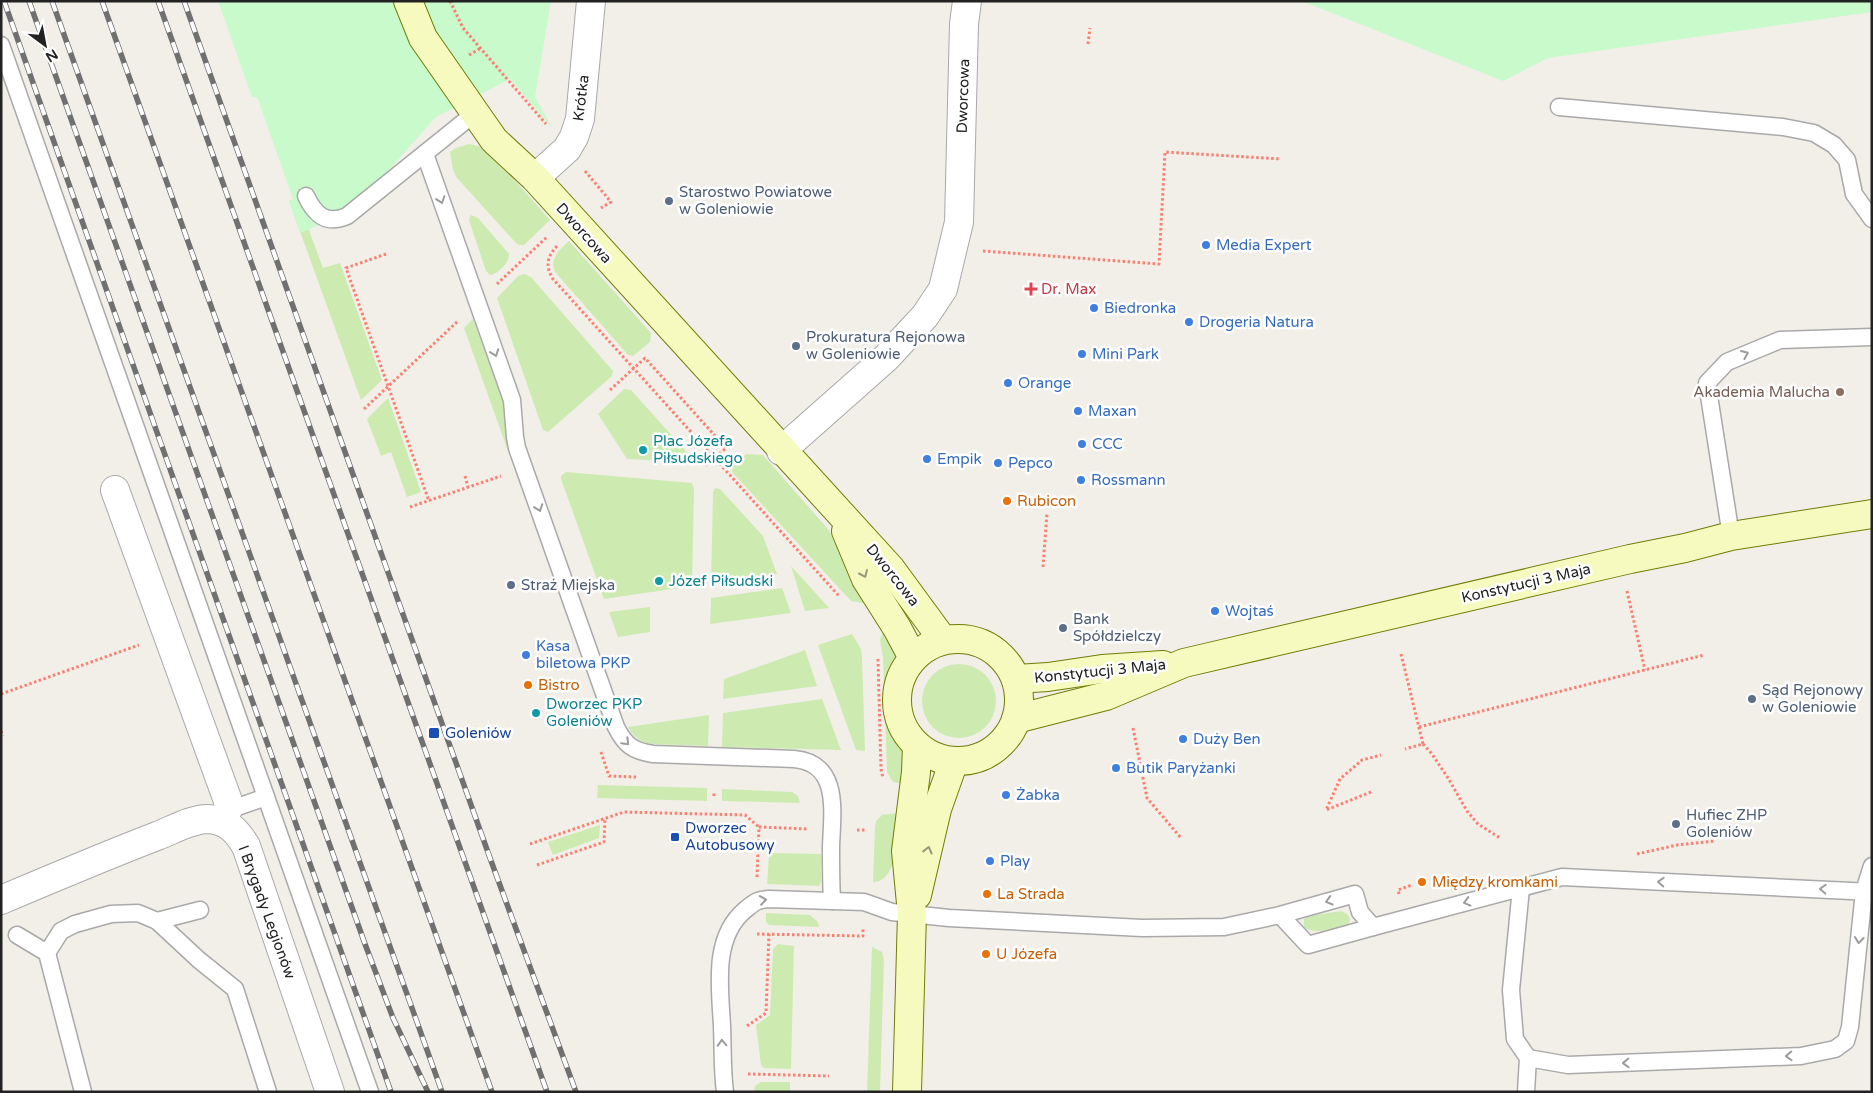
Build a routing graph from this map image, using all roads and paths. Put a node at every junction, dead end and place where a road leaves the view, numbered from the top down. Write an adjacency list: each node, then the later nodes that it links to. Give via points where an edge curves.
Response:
1 (408, 1): 9 (street, Dworcowa, via 422,38)
2 (450, 1): 10 (path, via 463,28)
3 (591, 1): 10 (street, Krótka, via 580,119)
4 (967, 1): 27 (street, Dworcowa, via 959,222 942,290 925,316 886,358)
5 (1090, 28): 6 (path)
6 (1088, 44)
7 (1, 46): 63 (lane)
8 (1560, 107): 16 (lane, via 1783,127 1814,133 1834,145 1847,160 1854,194)
9 (475, 113): 11 (lane); 13 (street, Dworcowa, via 494,140)
10 (567, 149): 13 (street, Krótka); 15 (path)
11 (425, 154): 14 (lane, via 338,220 318,213); 21 (lane, one-way to 21)
12 (1280, 159): 19 (path, via 1165,152 1159,264)
13 (535, 178): 27 (street, Dworcowa)
14 (306, 196)
15 (611, 202)
16 (1872, 218)
17 (550, 234): 21 (path)
18 (561, 242): 23 (path, via 549,258 550,273)
19 (974, 250)
20 (386, 254): 24 (path, via 346,268)
21 (477, 302): 24 (path); 81 (lane, one-way to 81, via 512,400 517,448 622,739 636,750 653,754 794,759 812,764 825,776 833,801)
22 (1872, 337): 37 (lane, one-way to 22, via 1707,383 1727,362 1780,340)
23 (633, 369): 25 (path); 28 (path); 28 (path, via 645,358 720,441 726,448)
24 (388, 387): 26 (path); 33 (path)
25 (610, 390)
26 (364, 409)
27 (781, 451): 35 (street, Dworcowa)
28 (714, 459): 29 (path); 40 (path)
29 (706, 466)
30 (465, 476): 31 (path)
31 (468, 487)
32 (115, 490): 41 (street)
33 (429, 501)
34 (1047, 512): 38 (path)
35 (839, 513): 42 (street, Dworcowa, via 891,569); 46 (street, Dworcowa, one-way to 46, via 866,579)
36 (1872, 514): 37 (street, Konstytucji 3 Maja)
37 (1730, 536): 47 (street, Konstytucji 3 Maja)
38 (1043, 568)
39 (1627, 591): 48 (path)
40 (846, 603)
41 (168, 635): 50 (path); 64 (street, via 228,801)
42 (943, 640): 46 (street, via 921,650); 49 (street, via 959,638 987,646 1009,665)
43 (878, 654): 62 (path, via 882,774 889,785)
44 (1401, 654): 53 (path)
45 (1704, 655): 48 (path)
46 (913, 658): 57 (street, via 900,679 896,703 902,727)
47 (1184, 663): 49 (street, Konstytucji 3 Maja); 51 (street, Konstytucji 3 Maja, via 1106,696)
48 (1645, 670): 53 (path)
49 (1016, 679): 51 (street, via 1019,706)
50 (1, 694)
51 (1016, 718): 60 (street, via 1003,742 993,751 968,761)
52 (1133, 728): 69 (path, via 1147,798)
53 (1419, 728): 56 (path)
54 (1, 731): 55 (path)
55 (3, 736)
56 (1423, 744): 58 (path); 70 (path, via 1448,778 1467,812 1478,824)
57 (917, 746): 60 (street, via 928,754); 62 (street)
58 (1405, 749)
59 (1381, 756): 61 (path, via 1362,760 1340,779 1326,810)
60 (954, 761): 83 (street, one-way to 60, via 938,809)
61 (1371, 792)
62 (914, 793): 83 (street, via 906,851)
63 (266, 798): 64 (lane); 99 (lane)
64 (224, 816): 80 (street, via 198,820); 98 (street, I Brygady Legionów, via 246,846)
65 (605, 818): 66 (path, via 624,812 745,815); 72 (path); 73 (path, via 604,842)
66 (759, 827)
67 (780, 828): 68 (path)
68 (797, 828)
69 (1181, 838)
70 (1500, 838)
71 (1715, 842): 75 (path, via 1677,844 1647,851 1627,858)
72 (530, 844)
73 (537, 865)
74 (1872, 866): 79 (lane)
75 (1601, 879): 77 (lane, via 1562,877); 79 (lane, one-way to 75)
76 (1412, 885): 78 (path)
77 (1520, 888): 86 (lane, one-way to 86); 93 (lane, via 1511,990 1515,1039)
78 (1398, 890)
79 (1868, 892): 93 (lane, one-way to 93, via 1850,1027 1846,1041 1835,1049 1802,1056 1568,1066)
80 (1, 900)
81 (832, 901): 83 (lane, via 864,902 892,912); 100 (lane, one-way to 81, via 720,978 728,928 757,900)
82 (200, 910): 85 (lane)
83 (912, 914): 84 (lane, via 1142,928 1224,927); 101 (street)
84 (1280, 915): 86 (lane, via 1308,945); 86 (lane, one-way to 84, via 1360,912 1355,894)
85 (157, 921): 91 (lane, via 129,913 110,914 74,924 61,931); 97 (lane, via 235,989)
86 (1373, 927)
87 (769, 934): 92 (path, via 766,1013)
88 (17, 935): 91 (lane)
89 (779, 935): 90 (path)
90 (863, 936)
91 (47, 953): 96 (lane)
92 (743, 1031)
93 (1528, 1058): 102 (lane)
94 (829, 1076): 95 (path, via 748,1074)
95 (749, 1083)
96 (83, 1092)
97 (268, 1092)
98 (330, 1092)
99 (370, 1092)
100 (725, 1092)
101 (907, 1092)
102 (1526, 1092)

